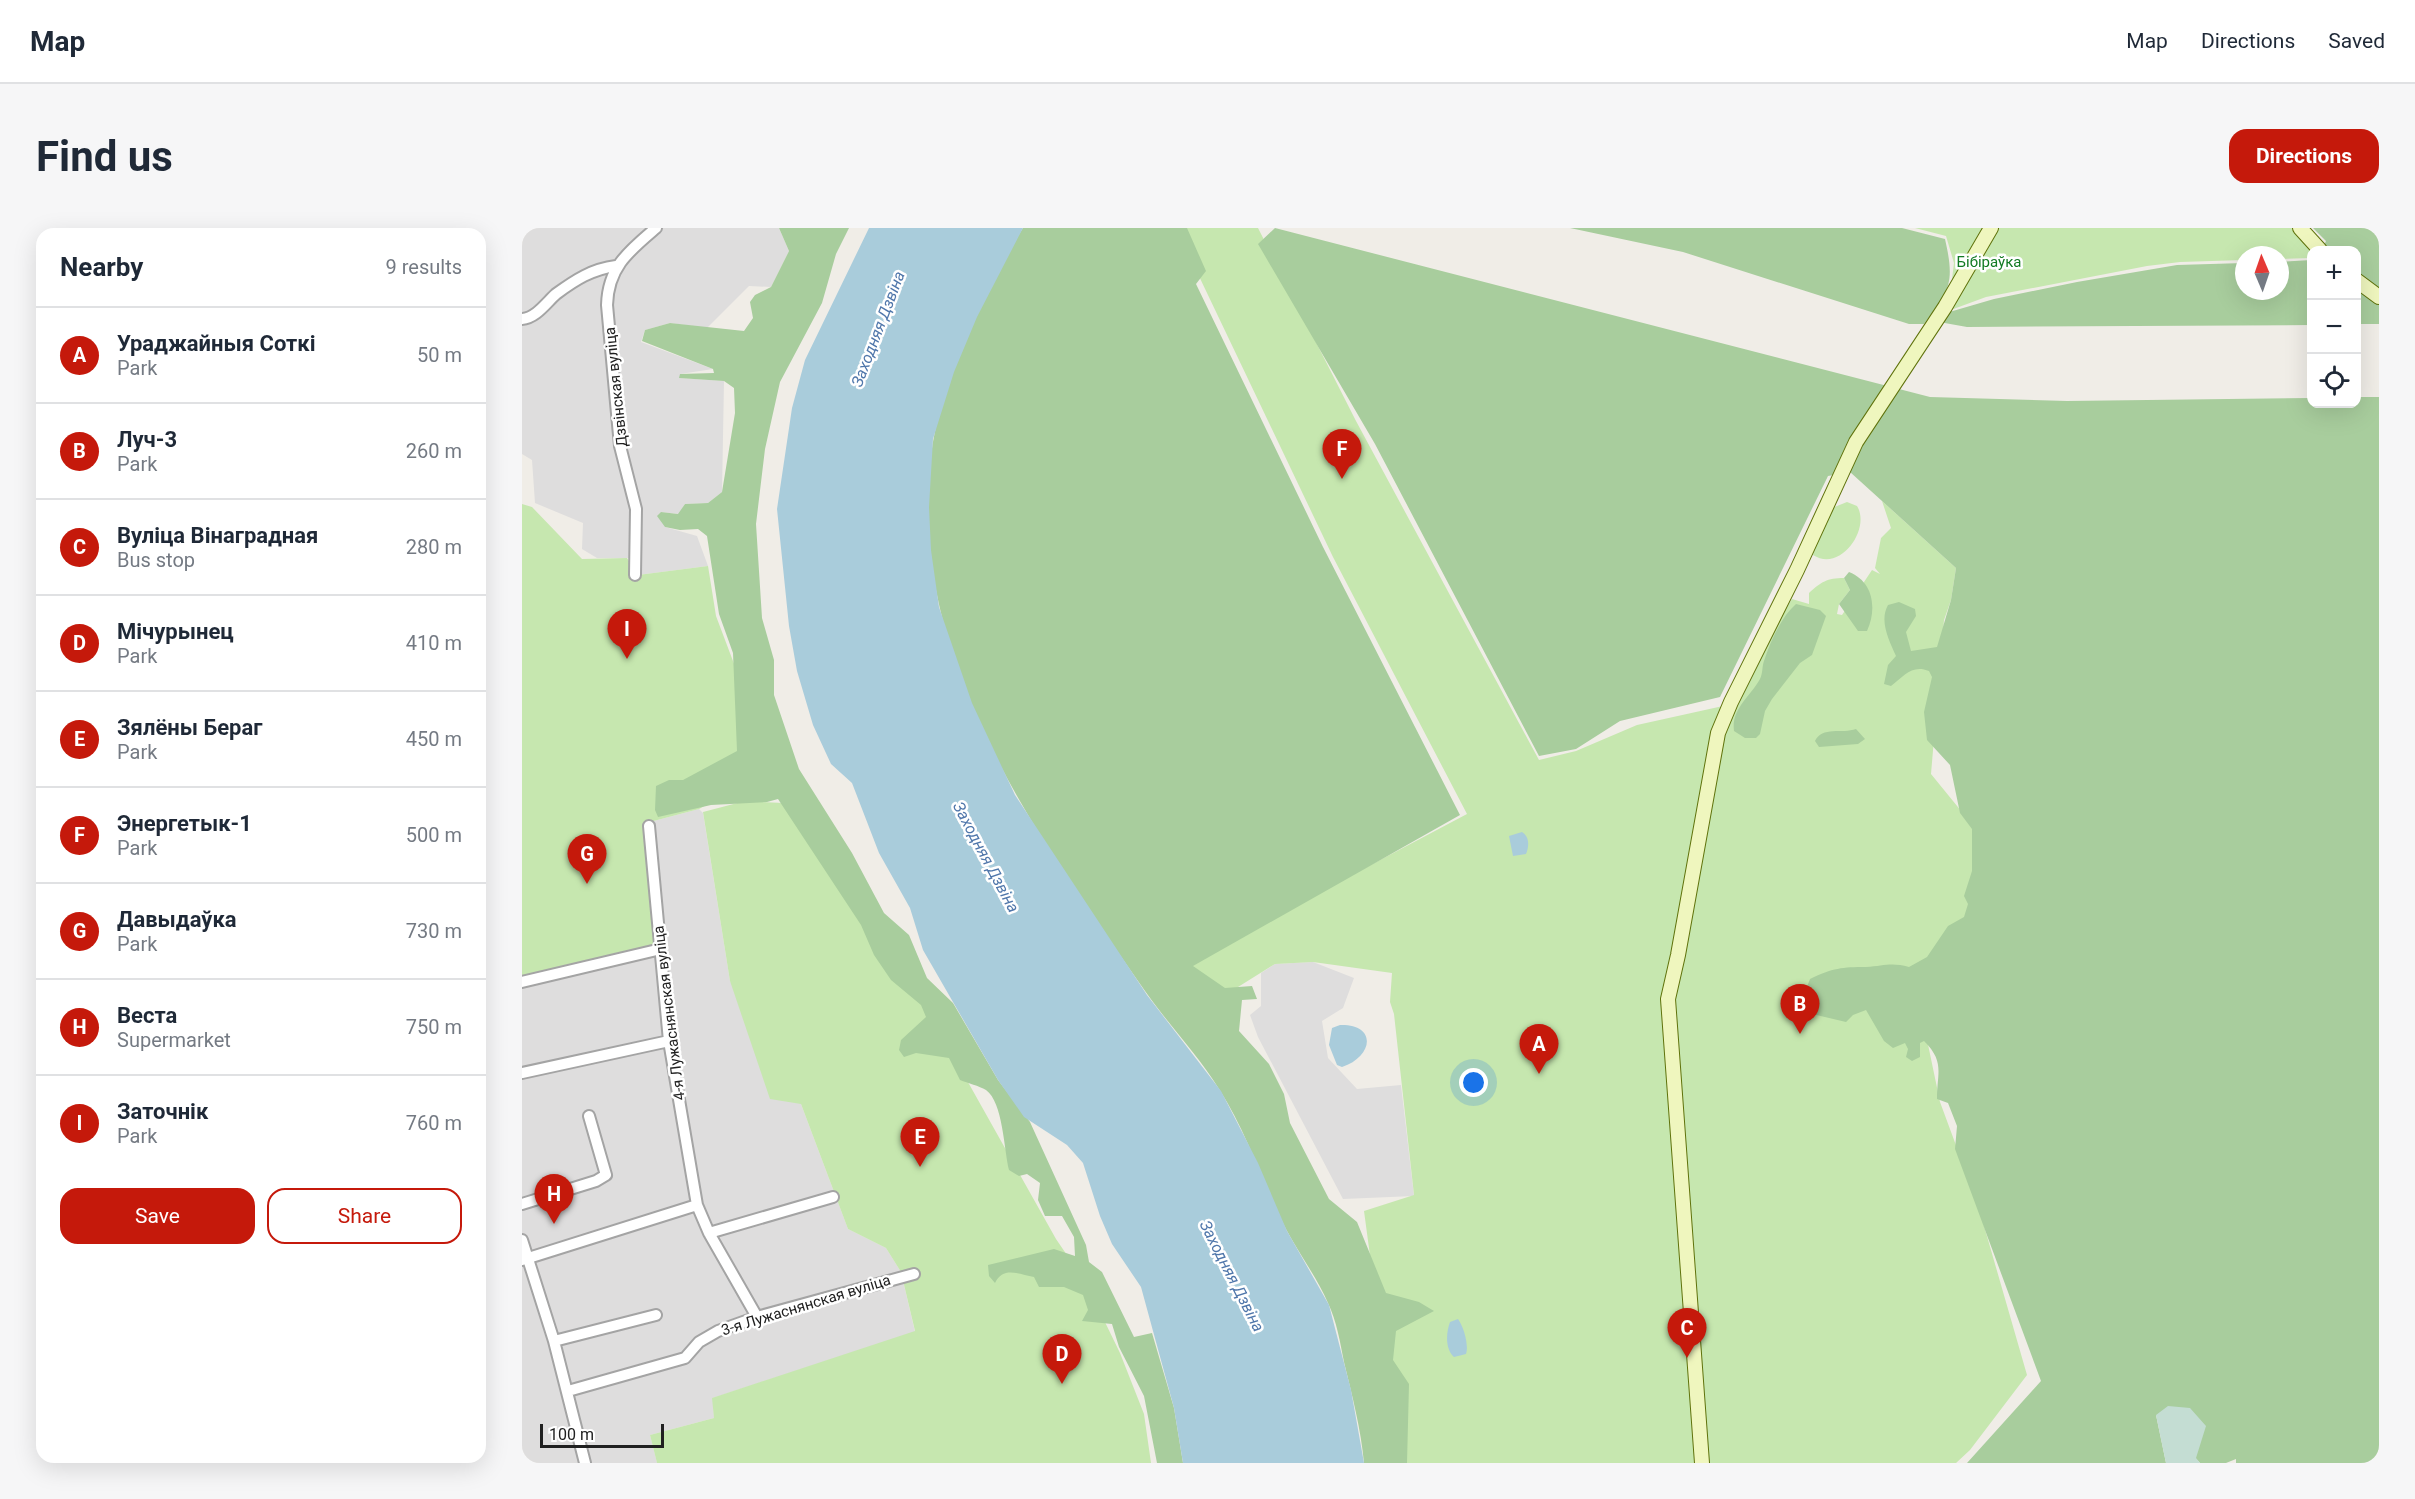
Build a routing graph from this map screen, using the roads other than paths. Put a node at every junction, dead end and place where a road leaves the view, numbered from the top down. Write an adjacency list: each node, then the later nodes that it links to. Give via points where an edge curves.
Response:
1 (656, 228): 5 (street, Дзвінская вуліца)
2 (1991, 228): 28 (street, via 1946,307 1856,442 1718,733 1668,999)
3 (2300, 228): 4 (street)
4 (2316, 246)
5 (616, 266): 8 (street, via 581,276 540,310); 9 (street, Дзвінская вуліца, via 608,284 607,305 620,446 636,509)
6 (2361, 284): 7 (street)
7 (2379, 297)
8 (522, 319)
9 (635, 575)
10 (649, 826): 11 (street, 4-я Лужаснянская вуліца)
11 (661, 949): 12 (street); 13 (street, 4-я Лужаснянская вуліца)
12 (522, 982)
13 (669, 1041): 14 (street); 18 (street, 4-я Лужаснянская вуліца)
14 (522, 1073)
15 (589, 1116): 17 (street, via 606,1175)
16 (833, 1197): 19 (street)
17 (522, 1204)
18 (697, 1205): 19 (street, 4-я Лужаснянская вуліца); 21 (street)
19 (709, 1233): 24 (street, 4-я Лужаснянская вуліца)
20 (522, 1240): 21 (street)
21 (525, 1259): 25 (street)
22 (914, 1274): 24 (street, 3-я Лужаснянская вуліца)
23 (656, 1314): 25 (street)
24 (757, 1317): 26 (street, 3-я Лужаснянская вуліца, via 708,1336 685,1358)
25 (554, 1341): 26 (street)
26 (568, 1391): 27 (street)
27 (585, 1463)
28 (1702, 1463)

